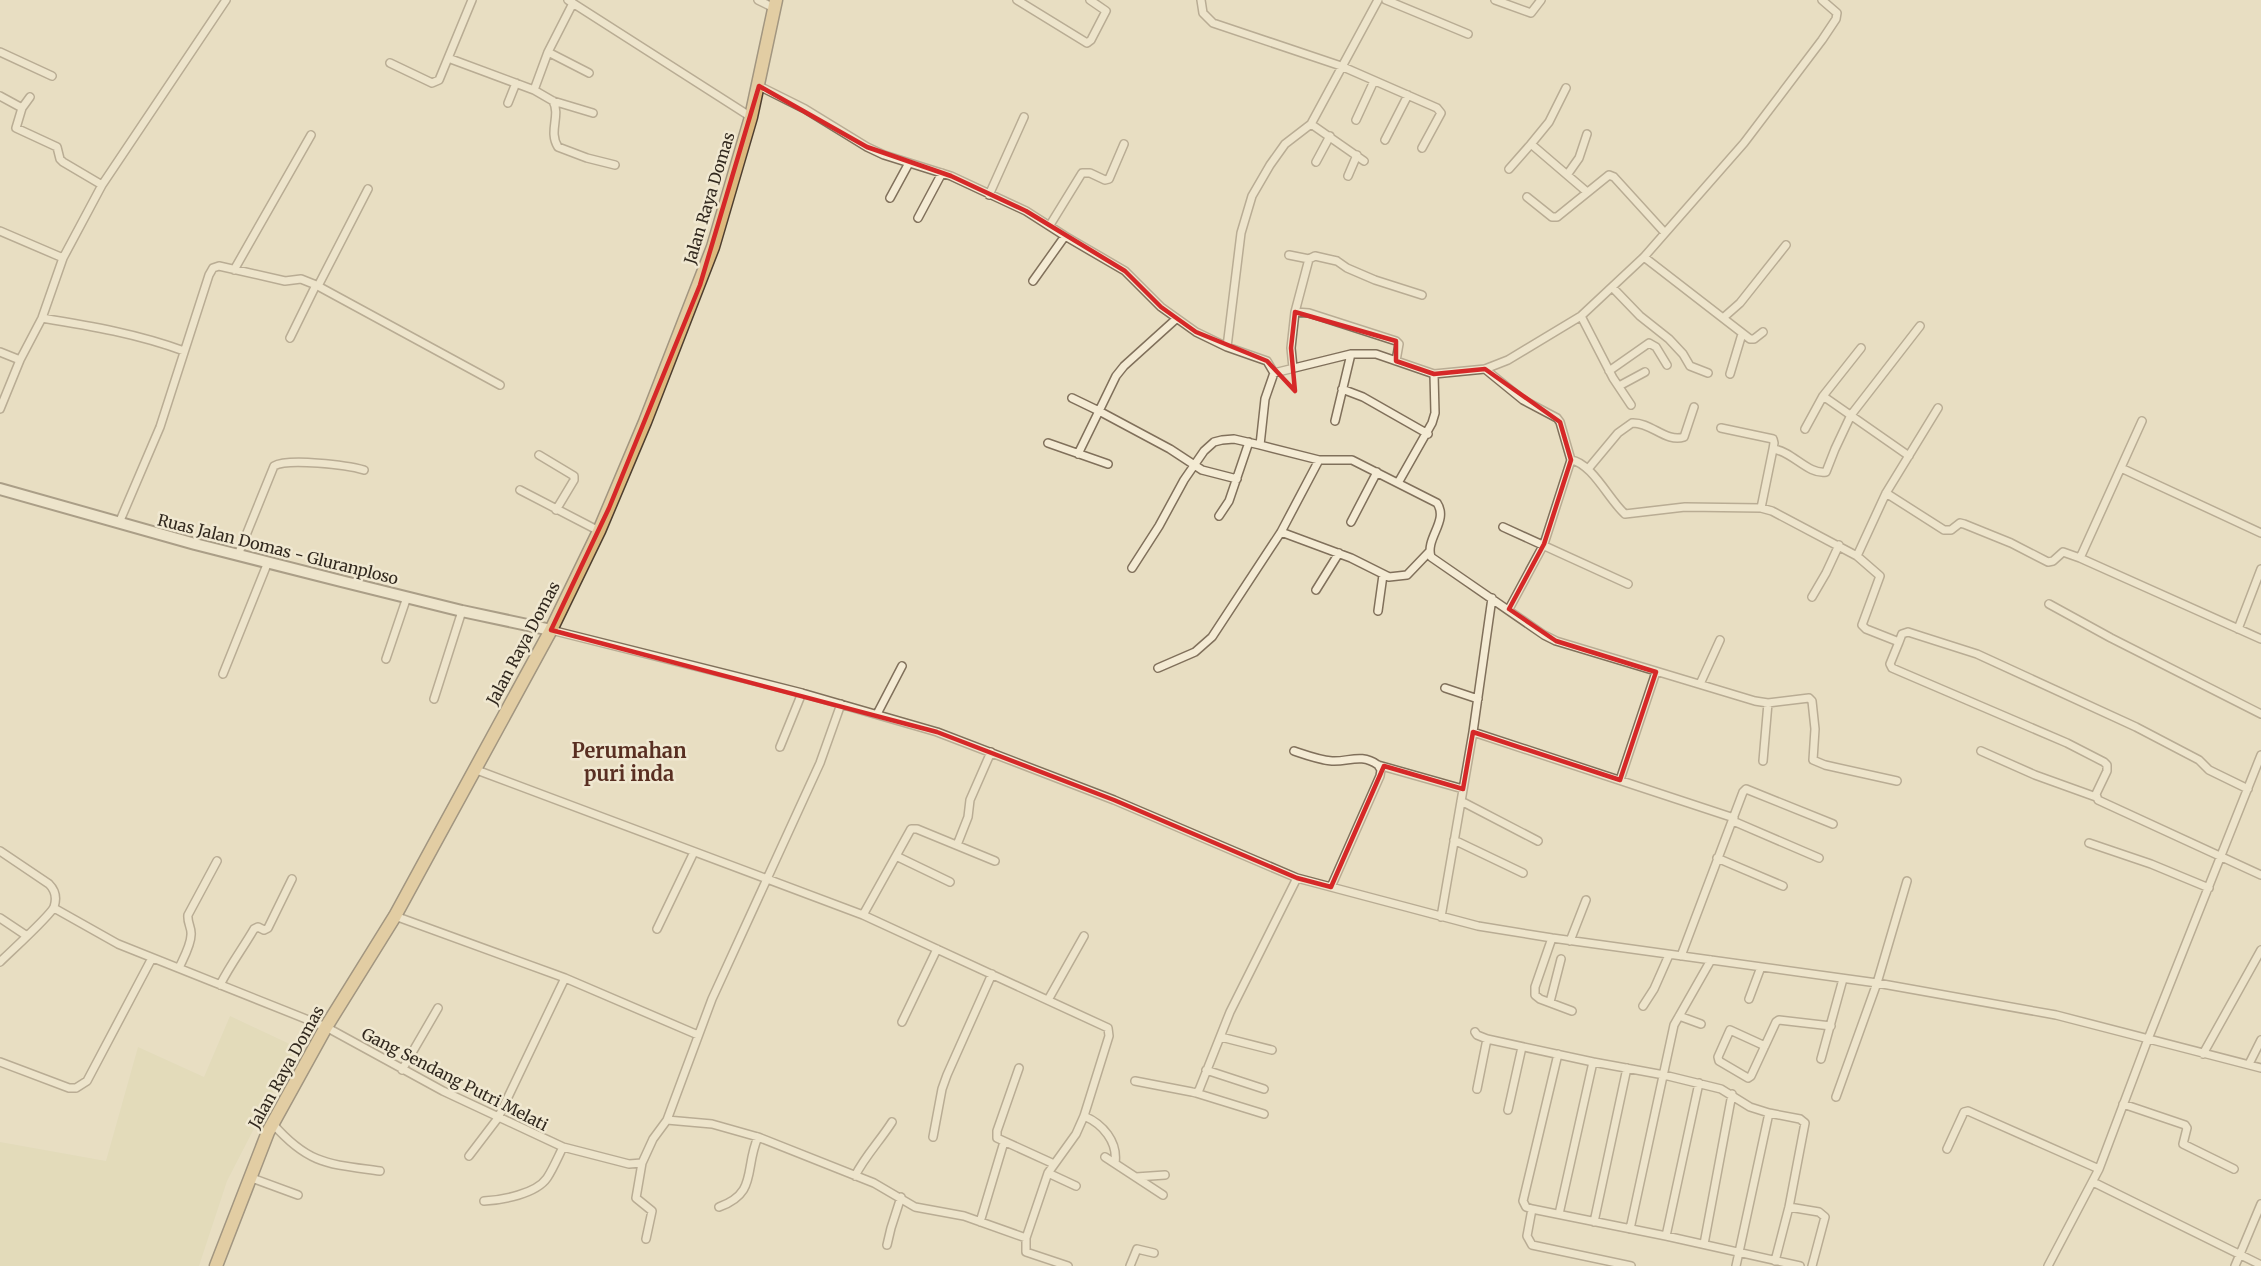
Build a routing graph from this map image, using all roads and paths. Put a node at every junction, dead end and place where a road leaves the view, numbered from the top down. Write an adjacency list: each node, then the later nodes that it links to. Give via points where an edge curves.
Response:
1 (226, 0): 54 (street)
2 (472, 0): 17 (street)
3 (758, 0): 13 (street)
4 (1017, 0): 5 (street, via 1087,43 1106,11)
5 (1090, 0)
6 (1201, 0): 19 (street, via 1203,13 1213,23)
7 (1378, 0): 19 (street)
8 (1386, 0): 14 (street)
9 (1495, 0): 10 (street, via 1531,13)
10 (1541, 0)
11 (1822, 0): 63 (street, via 1838,14 1832,25 1744,142)
12 (570, 2): 16 (street); 34 (street)
13 (775, 4): 24 (highway, Jalan Raya Domas)
14 (1468, 34)
15 (0, 52): 21 (street)
16 (548, 52): 20 (street); 26 (street)
17 (448, 58): 18 (street, via 439,80 432,82); 23 (street)
18 (390, 63)
19 (1341, 66): 22 (street); 37 (street)
20 (589, 73)
21 (52, 76)
22 (1374, 81): 27 (street); 36 (street)
23 (516, 83): 26 (street); 31 (street)
24 (759, 86): 34 (highway, Jalan Raya Domas); 48 (street, via 867,147)
25 (1566, 88): 43 (street, via 1550,122)
26 (534, 90): 30 (street)
27 (1408, 95): 41 (street); 44 (street, via 1441,113)
28 (0, 96): 32 (street)
29 (30, 98): 32 (street)
30 (553, 101): 33 (street); 49 (street, via 557,110 553,133 558,147)
31 (507, 103)
32 (22, 108): 54 (street, via 16,128 57,147 63,162)
33 (593, 113)
34 (751, 117): 142 (highway, Jalan Raya Domas, via 700,285)
35 (1024, 117): 57 (street)
36 (1356, 120)
37 (1311, 124): 40 (street); 84 (street, via 1285,144 1252,196 1241,233)
38 (1587, 134): 52 (street, via 1579,158)
39 (311, 135): 70 (street)
40 (1330, 136): 45 (street); 47 (street)
41 (1385, 140)
42 (1124, 144): 61 (street, via 1110,179 1082,173)
43 (1531, 144): 50 (street); 52 (street)
44 (1422, 148)
45 (1357, 155): 46 (street); 53 (street)
46 (1364, 160)
47 (1316, 162)
48 (909, 163): 51 (street); 59 (street)
49 (615, 165)
50 (1509, 169)
51 (942, 173): 57 (street); 60 (street)
52 (1567, 175): 56 (street)
53 (1348, 176)
54 (102, 185): 68 (street)
55 (368, 189): 72 (street)
56 (1587, 192): 58 (street, via 1554,218); 63 (street, via 1606,176 1614,177)
57 (989, 195): 61 (street)
58 (1527, 197)
59 (890, 198)
60 (918, 218)
61 (1050, 225): 64 (street)
62 (0, 231): 68 (street)
63 (1665, 233): 67 (street)
64 (1065, 236): 71 (street); 79 (street, via 1125,271)
65 (1786, 245): 78 (street, via 1740,303)
66 (1289, 255): 69 (street)
67 (1644, 257): 73 (street); 78 (street)
68 (63, 258): 77 (street)
69 (1309, 259): 74 (street, via 1315,256 1337,261 1375,280); 75 (street)
70 (234, 270): 72 (street, via 285,281 301,279); 86 (street, via 213,268)
71 (1033, 281)
72 (317, 285): 83 (street); 100 (street)
73 (1612, 287): 76 (street); 97 (street, via 1669,339 1690,366)
74 (1422, 295)
75 (1295, 312): 90 (street, via 1396,341); 92 (street)
76 (1581, 316): 93 (street, via 1508,360); 94 (street)
77 (42, 318): 86 (street, via 118,331); 89 (street)
78 (1723, 318): 82 (street)
79 (1176, 319): 84 (street); 109 (street, via 1124,366)
80 (1920, 326): 110 (street)
81 (1763, 332): 82 (street, via 1754,339)
82 (1742, 334): 99 (street)
83 (290, 338)
84 (1227, 347): 96 (street, via 1268,362)
85 (1861, 348): 103 (street)
86 (184, 351): 140 (street, via 160,427)
87 (0, 352): 89 (street)
88 (1351, 354): 90 (street, via 1370,352); 92 (street); 102 (street)
89 (20, 360): 108 (street)
90 (1396, 361): 98 (street)
91 (1667, 365): 94 (street, via 1656,347 1649,344)
92 (1293, 368): 96 (street)
93 (1485, 369): 98 (street); 124 (street, via 1523,400 1557,418)
94 (1609, 371): 101 (street)
95 (1645, 372): 101 (street)
96 (1274, 373): 118 (street, via 1265,399)
97 (1708, 373)
98 (1434, 374): 115 (street, via 1435,413)
99 (1730, 374)
100 (501, 385)
101 (1618, 386): 105 (street)
102 (1342, 389): 111 (street); 115 (street)
103 (1823, 396): 110 (street); 114 (street)
104 (1072, 398): 109 (street)
105 (1631, 405)
106 (1694, 407): 128 (street, via 1684,437 1670,437 1632,423 1618,433)
107 (1938, 408): 122 (street)
108 (0, 409)
109 (1099, 411): 120 (street); 126 (street)
110 (1851, 415): 119 (street, via 1826,472); 122 (street)
111 (1335, 421)
112 (2142, 421): 127 (street)
113 (1721, 428): 119 (street, via 1773,439)
114 (1805, 429)
115 (1428, 435): 132 (street)
116 (1249, 442): 118 (street); 126 (street, via 1214,442); 131 (street)
117 (1048, 443): 120 (street)
118 (1260, 445): 123 (street)
119 (1773, 449): 136 (street)
120 (1078, 453): 125 (street)
121 (539, 455): 137 (street, via 574,476)
122 (1909, 456): 135 (street)
123 (1319, 460): 130 (street, via 1352,460); 143 (street)
124 (1572, 460): 128 (street); 145 (street)
125 (1108, 464)
126 (1195, 464): 131 (street, via 1202,470); 153 (street)
127 (2121, 468): 144 (street); 151 (street)
128 (1588, 469): 136 (street, via 1625,514 1684,507)
129 (364, 470): 149 (street, via 346,465 274,466)
130 (1377, 472): 132 (street); 139 (street)
131 (1237, 479): 138 (street)
132 (1398, 483): 147 (street, via 1437,503 1441,509)
133 (0, 489): 140 (main road, Ruas Jalan Domas - Gluranploso)
134 (520, 490): 137 (street)
135 (1886, 494): 150 (street); 151 (street, via 1947,531 1960,523 2048,562 2063,552)
136 (1761, 508): 146 (street)
137 (556, 510): 142 (street)
138 (1219, 516)
139 (1352, 522)
140 (119, 523): 149 (main road, Ruas Jalan Domas - Gluranploso)
141 (1503, 527): 145 (street)
142 (599, 531): 166 (highway, Jalan Raya Domas)
143 (1281, 532): 148 (street); 172 (street, via 1212,637 1195,652)
144 (2261, 533)
145 (1545, 544): 156 (street); 162 (street)
146 (1839, 545): 150 (street); 159 (street)
147 (1429, 552): 155 (street, via 1407,575); 160 (street, via 1440,565)
148 (1339, 553): 155 (street); 157 (street)
149 (238, 555): 152 (main road, Ruas Jalan Domas - Gluranploso)
150 (1857, 556): 169 (street, via 1880,576 1862,625)
151 (2080, 558): 165 (street)
152 (268, 562): 158 (main road, Ruas Jalan Domas - Gluranploso); 174 (street)
153 (1132, 568)
154 (2261, 569): 165 (street)
155 (1383, 575): 164 (street)
156 (1628, 584)
157 (1316, 590)
158 (407, 597): 163 (main road, Ruas Jalan Domas - Gluranploso); 170 (street)
159 (1812, 597)
160 (1492, 598): 162 (street); 179 (street)
161 (2049, 604): 183 (street)
162 (1509, 609): 173 (street, via 1544,635)
163 (462, 611): 166 (main road, Ruas Jalan Domas - Gluranploso); 178 (street)
164 (1378, 611)
165 (2238, 629): 167 (street)
166 (551, 630): 177 (street); 192 (highway, Jalan Raya Domas)
167 (2261, 639)
168 (1720, 640): 175 (street)
169 (1899, 642): 196 (street, via 1902,634 1908,632 1977,654 2136,727); 197 (street, via 1892,668 2104,762 2107,771)
170 (386, 659)
171 (902, 666): 182 (street)
172 (1158, 668)
173 (1656, 672): 175 (street); 193 (street)
174 (223, 674)
175 (1700, 684): 180 (street)
176 (1445, 688): 179 (street)
177 (802, 693): 181 (street); 185 (street)
178 (434, 699)
179 (1478, 699): 184 (street)
180 (1768, 703): 190 (street); 194 (street, via 1812,701 1812,757 1817,763)
181 (841, 704): 182 (street); 217 (street, via 820,763)
182 (877, 714): 187 (street)
183 (2261, 714)
184 (1473, 732): 193 (street); 195 (street)
185 (780, 747)
186 (1981, 751): 197 (street)
187 (991, 752): 204 (street, via 970,800); 215 (street)
188 (1294, 752): 191 (street, via 1332,761 1355,757)
189 (2261, 755): 196 (street)
190 (1763, 761)
191 (1378, 765): 195 (street); 221 (street, via 1380,776)
192 (474, 769): 206 (street); 226 (highway, Jalan Raya Domas)
193 (1620, 780): 199 (street)
194 (1897, 781)
195 (1463, 789): 198 (street)
196 (2248, 789): 208 (street)
197 (2096, 796): 208 (street)
198 (1461, 801): 201 (street); 202 (street)
199 (1733, 819): 200 (street, via 1746,789); 209 (street); 210 (street)
200 (1833, 824)
201 (1454, 840): 213 (street); 227 (street)
202 (1538, 841)
203 (2089, 843): 222 (street)
204 (957, 845): 207 (street, via 911,830); 212 (street)
205 (0, 851): 224 (street, via 50,884 55,895)
206 (694, 852): 217 (street); 229 (street)
207 (896, 856): 219 (street); 225 (street)
208 (2222, 856): 214 (street); 222 (street)
209 (1718, 858): 220 (street); 237 (street)
210 (1819, 858)
211 (217, 861): 243 (street, via 188,915 191,938)
212 (995, 861)
213 (1523, 873)
214 (2261, 875)
215 (1297, 878): 221 (street); 262 (street)
216 (292, 879): 248 (street, via 268,928 254,929)
217 (768, 879): 225 (street); 261 (street)
218 (1907, 881): 247 (street)
219 (950, 882)
220 (1783, 886)
221 (1331, 887): 227 (street)
222 (2209, 888): 264 (street)
223 (1586, 900): 233 (street)
224 (54, 908): 230 (street); 238 (street, Gang Sendang Putri Melati, via 118,944)
225 (863, 915): 234 (street)
226 (395, 916): 245 (street); 259 (highway, Jalan Raya Domas)
227 (1441, 917): 232 (street)
228 (0, 918): 230 (street)
229 (657, 929)
230 (27, 936): 241 (street)
231 (1084, 936): 250 (street)
232 (1552, 939): 233 (street); 251 (street, via 1535,987 1535,995)
233 (1570, 941): 236 (street)
234 (937, 949): 244 (street); 256 (street)
235 (2261, 950): 270 (street)
236 (1670, 955): 237 (street); 252 (street)
237 (1681, 956): 240 (street)
238 (152, 957): 243 (street, Gang Sendang Putri Melati); 272 (street, via 81,1086 69,1088)
239 (1561, 959): 251 (street)
240 (1711, 960): 242 (street); 255 (street)
241 (0, 962)
242 (1761, 967): 246 (street); 249 (street)
243 (179, 968): 248 (street, Gang Sendang Putri Melati)
244 (992, 974): 250 (street); 298 (street, via 942,1089)
245 (565, 978): 261 (street); 293 (street)
246 (1844, 979): 247 (street); 258 (street)
247 (1877, 983): 264 (street, via 2056,1015); 287 (street)
248 (220, 985): 259 (street, Gang Sendang Putri Melati)
249 (1749, 999)
250 (1048, 1000): 292 (street, via 1108,1028 1109,1036)
251 (1550, 1002): 254 (street)
252 (1642, 1006)
253 (438, 1008): 278 (street)
254 (1572, 1011)
255 (1679, 1016): 257 (street); 280 (street)
256 (902, 1022)
257 (1701, 1024)
258 (1831, 1026): 266 (street, via 1779,1020); 271 (street)
259 (326, 1027): 278 (street, Gang Sendang Putri Melati); 296 (highway, Jalan Raya Domas)
260 (1475, 1032): 263 (street)
261 (698, 1035): 294 (street)
262 (1221, 1037): 268 (street); 279 (street)
263 (1487, 1039): 267 (street); 284 (street)
264 (2148, 1039): 270 (street); 288 (street)
265 (2261, 1040): 274 (street)
266 (1765, 1046): 266 (street, via 1748,1078 1719,1061 1730,1030)
267 (1522, 1047): 269 (street); 289 (street)
268 (1272, 1050)
269 (1558, 1054): 273 (street); 324 (street, via 1523,1201)
270 (2204, 1054): 274 (street)
271 (1821, 1059)
272 (0, 1062)
273 (1593, 1062): 276 (street); 325 (street)
274 (2249, 1064): 277 (street)
275 (1019, 1068): 299 (street, via 997,1131 997,1138)
276 (1627, 1068): 280 (street); 327 (street)
277 (2261, 1068)
278 (402, 1070): 293 (street, Gang Sendang Putri Melati)
279 (1206, 1070): 283 (street); 285 (street)
280 (1664, 1075): 282 (street); 328 (street)
281 (1135, 1081): 285 (street)
282 (1699, 1083): 286 (street); 329 (street)
283 (1264, 1089)
284 (1477, 1089)
285 (1196, 1093): 291 (street)
286 (1732, 1094): 290 (street, via 1750,1107); 332 (street)
287 (1836, 1097)
288 (2123, 1104): 307 (street); 308 (street, via 2186,1125 2183,1144)
289 (1508, 1110)
290 (1769, 1113): 323 (street, via 1804,1123); 335 (street)
291 (1264, 1114)
292 (1084, 1116): 305 (street, via 1104,1129 1114,1148); 306 (street)
293 (498, 1118): 300 (street, Gang Sendang Putri Melati); 302 (street)
294 (667, 1120): 297 (street, via 712,1124); 304 (street)
295 (892, 1122): 312 (street, via 864,1157)
296 (273, 1124): 309 (street, via 290,1144 314,1158); 313 (highway, Jalan Raya Domas)
297 (758, 1137): 312 (street); 322 (street, via 746,1187 732,1203)
298 (933, 1137)
299 (1004, 1142): 306 (street); 326 (street)
300 (563, 1148): 304 (street, Gang Sendang Putri Melati, via 629,1164); 320 (street, via 543,1182 520,1195)
301 (1947, 1149): 307 (street, via 1964,1112 1968,1111)
302 (469, 1156)
303 (1105, 1157): 305 (street)
304 (642, 1163): 331 (street, via 636,1198 653,1214)
305 (1115, 1163): 314 (street)
306 (1054, 1164): 310 (street)
307 (2099, 1169): 315 (street)
308 (2234, 1169)
309 (380, 1171)
310 (1048, 1173): 316 (street); 330 (street)
311 (1165, 1175): 314 (street)
312 (855, 1176): 319 (street)
313 (249, 1178): 317 (street); 339 (highway, Jalan Raya Domas)
314 (1136, 1178): 318 (street)
315 (2093, 1182): 336 (street); 346 (street)
316 (1076, 1186)
317 (298, 1195)
318 (1164, 1195)
319 (902, 1197): 326 (street, via 919,1208); 333 (street)
320 (484, 1201)
321 (2261, 1204): 336 (street)
322 (719, 1207)
323 (1789, 1207): 337 (street); 345 (street, via 1825,1216)
324 (1532, 1209): 325 (street); 342 (street, via 1527,1236 1532,1245)
325 (1559, 1215): 327 (street)
326 (980, 1222): 330 (street)
327 (1594, 1222): 328 (street)
328 (1630, 1229): 329 (street)
329 (1666, 1236): 332 (street)
330 (1026, 1238): 340 (street, via 1028,1254)
331 (646, 1239)
332 (1704, 1244): 335 (street)
333 (887, 1245)
334 (1154, 1253): 341 (street, via 1137,1249)
335 (1739, 1253): 337 (street); 343 (street)
336 (2241, 1253): 338 (street); 347 (street)
337 (1775, 1261): 344 (street)
338 (2261, 1265)
339 (216, 1266)
340 (1068, 1266)
341 (1130, 1266)
342 (1631, 1266)
343 (1736, 1266)
344 (1800, 1266)
345 (1812, 1266)
346 (2048, 1266)
347 (2235, 1266)

